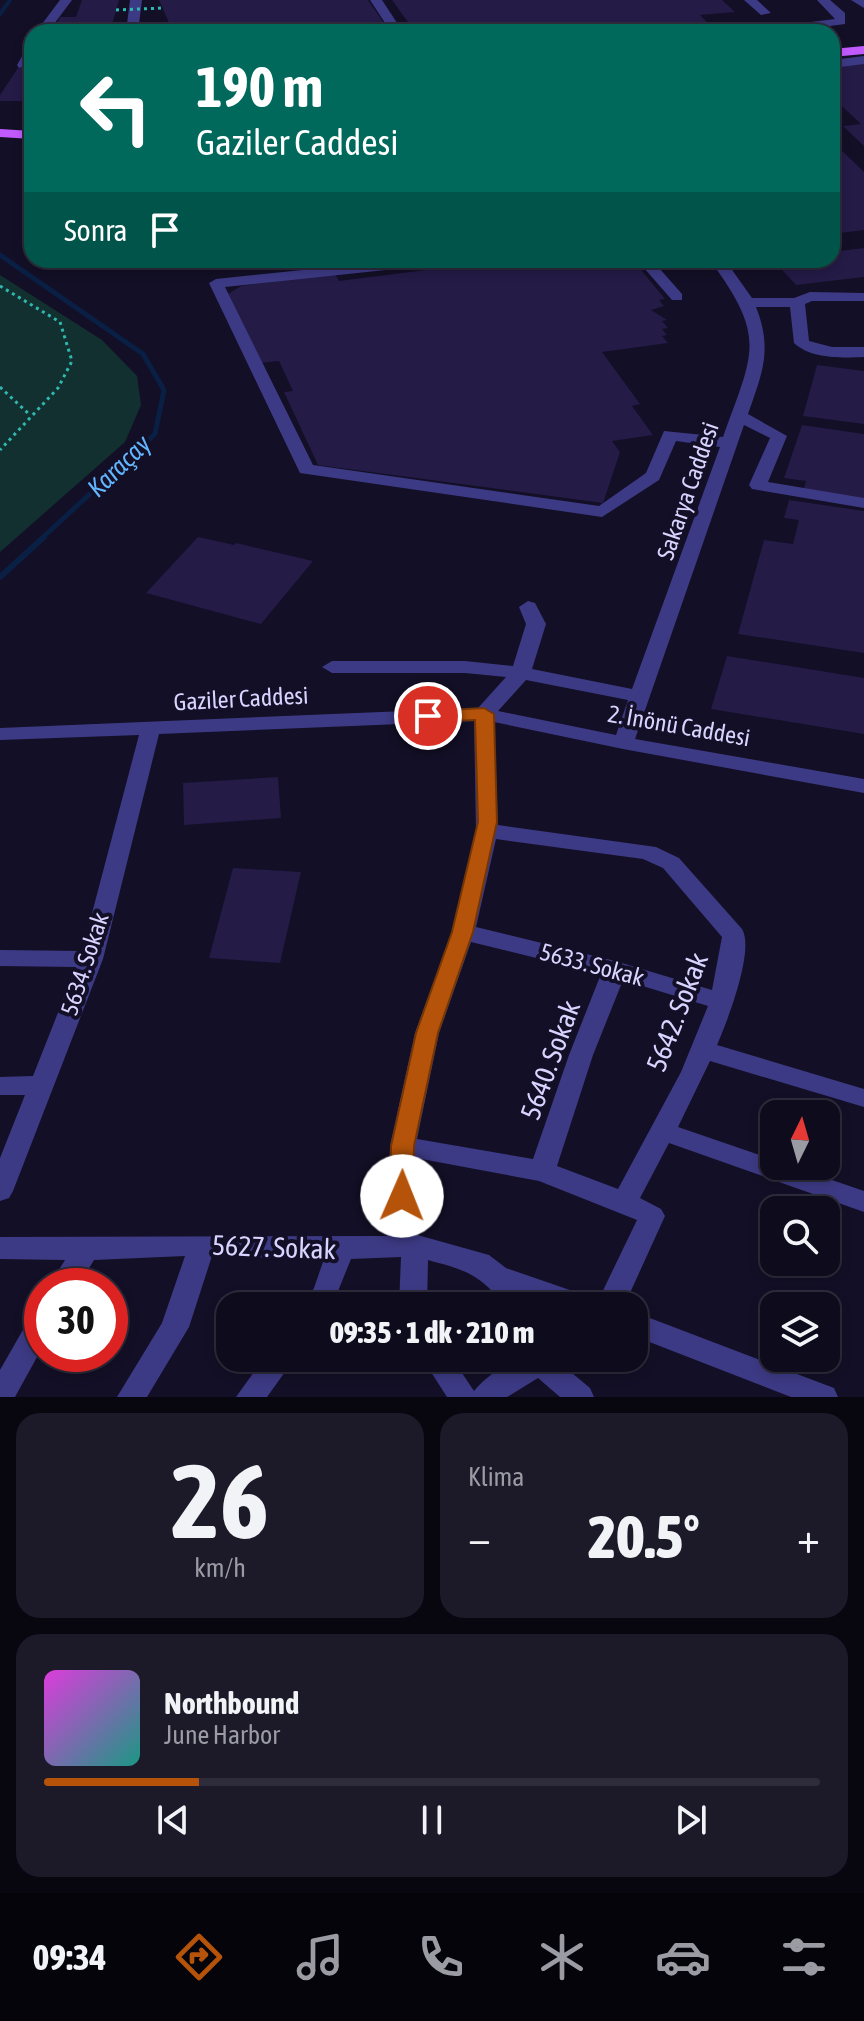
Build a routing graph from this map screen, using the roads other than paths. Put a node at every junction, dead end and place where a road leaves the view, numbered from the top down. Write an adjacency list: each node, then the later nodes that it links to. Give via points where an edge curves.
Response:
1 (66, 0): 9 (street)
2 (136, 0): 10 (street)
3 (376, 0): 11 (street)
4 (750, 0): 8 (street)
5 (823, 0): 12 (street, via 841,15 841,22)
6 (857, 0): 7 (street)
7 (864, 5)
8 (765, 13)
9 (48, 24)
10 (133, 24)
11 (392, 24)
12 (824, 24)
13 (864, 50): 14 (main road)
14 (840, 52)
15 (864, 60): 16 (street)
16 (840, 63)
17 (0, 133): 18 (main road)
18 (24, 134)
19 (363, 268): 28 (street, via 216,283 306,469 602,512 653,476 670,435)
20 (651, 268): 22 (street)
21 (723, 268): 25 (street, Sakarya Caddesi)
22 (677, 297)
23 (864, 297): 24 (street, via 810,296)
24 (797, 302): 25 (street); 26 (street, via 802,343)
25 (748, 303): 27 (street, Sakarya Caddesi, via 760,342)
26 (864, 352)
27 (739, 416): 28 (street, Sakarya Caddesi); 29 (street, via 779,436 758,485)
28 (730, 443): 33 (street, Sakarya Caddesi)
29 (864, 503)
30 (528, 607): 32 (street, via 536,624)
31 (332, 667): 32 (street, via 465,667)
32 (521, 673): 33 (street); 34 (street)
33 (641, 697): 37 (street, Sakarya Caddesi)
34 (484, 714): 35 (street, Gaziler Caddesi); 37 (street, 2. İnönü Caddesi); 39 (street)
35 (150, 730): 36 (street, Gaziler Caddesi); 42 (street, 5634. Sokak)
36 (0, 734)
37 (623, 743): 38 (street, 2. İnönü Caddesi)
38 (864, 786)
39 (487, 831): 40 (street); 44 (street, 5642. Sokak, via 648,852 671,863 734,935)
40 (463, 932): 43 (street, 5633. Sokak); 50 (street, via 427,1033)
41 (0, 958): 42 (street)
42 (91, 959): 46 (street, 5634. Sokak)
43 (615, 969): 44 (street, 5633. Sokak); 51 (street, 5640. Sokak)
44 (721, 1001): 45 (street, 5642. Sokak)
45 (702, 1049): 48 (street); 49 (street, 5642. Sokak)
46 (42, 1085): 47 (street); 52 (street, 5634. Sokak)
47 (0, 1086)
48 (864, 1098)
49 (662, 1131): 53 (street, 5642. Sokak); 54 (street)
50 (403, 1146): 51 (street); 56 (street)
51 (542, 1171): 53 (street)
52 (0, 1191)
53 (624, 1202): 66 (street, via 652,1216)
54 (864, 1202)
55 (202, 1245): 58 (street, 5627. Sokak); 59 (street, 5627. Sokak); 74 (street, via 175,1327)
56 (408, 1245): 59 (street, 5627. Sokak); 61 (street, 5627. Sokak, via 479,1263); 63 (street)
57 (0, 1248): 58 (street, 5627. Sokak)
58 (86, 1249): 60 (street)
59 (341, 1249): 62 (street)
60 (74, 1268)
61 (496, 1276): 64 (street); 65 (street, 5627. Sokak)
62 (326, 1292)
63 (412, 1292)
64 (510, 1292)
65 (542, 1292)
66 (617, 1292)
67 (648, 1329): 79 (street)
68 (24, 1354): 73 (street)
69 (270, 1372): 75 (street)
70 (446, 1372): 76 (street)
71 (521, 1372): 77 (street)
72 (553, 1372): 78 (street)
73 (0, 1396)
74 (131, 1397)
75 (250, 1397)
76 (463, 1397)
77 (486, 1397)
78 (580, 1397)
79 (824, 1397)

